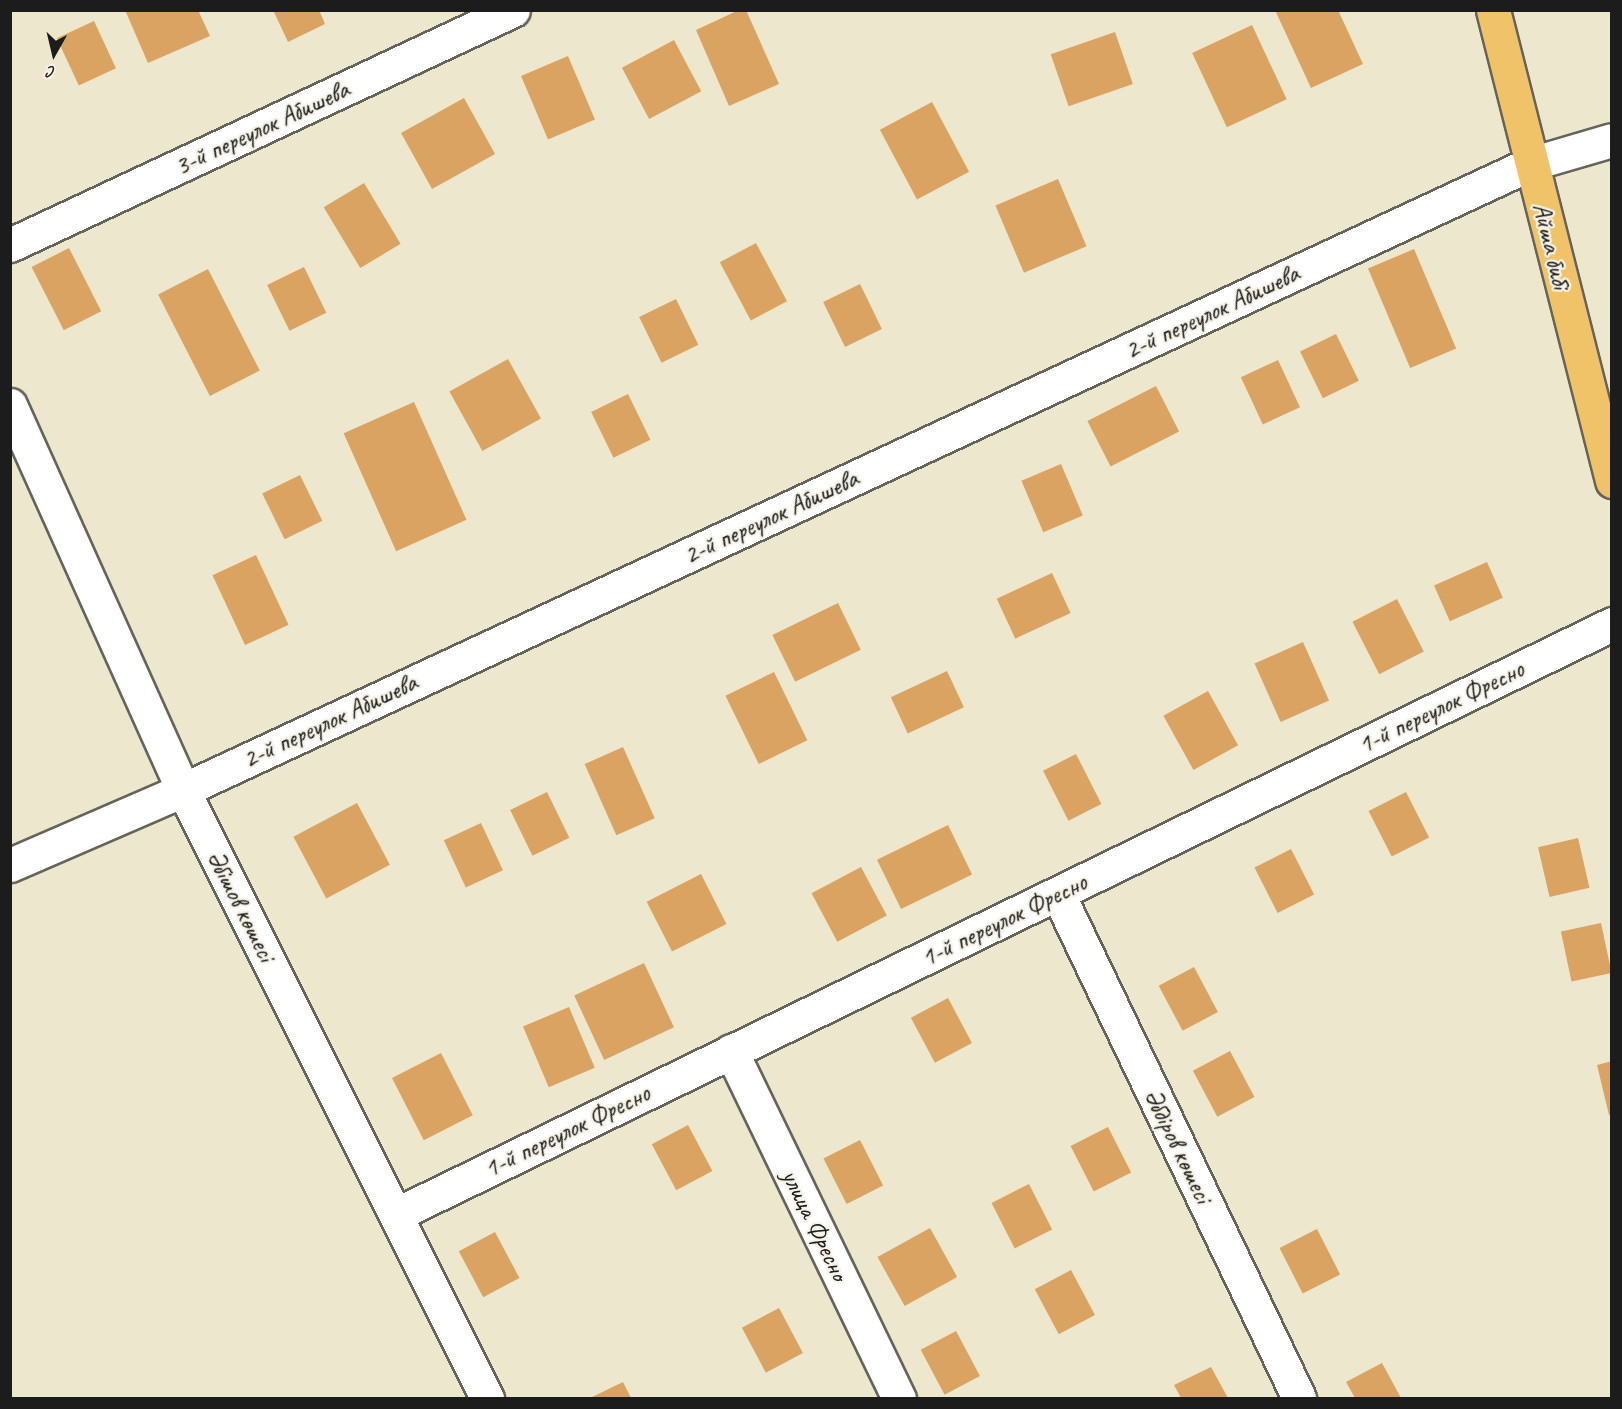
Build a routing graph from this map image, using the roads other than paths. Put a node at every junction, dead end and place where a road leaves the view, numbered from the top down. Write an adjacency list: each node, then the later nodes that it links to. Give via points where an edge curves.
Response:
1 (513, 10): 5 (street, 3-й переулок Абишева)
2 (1493, 10): 4 (main road, Айша бибі)
3 (1611, 140): 4 (street, 2-й переулок Абишева)
4 (1530, 164): 7 (main road, Айша бибі); 9 (street, 2-й переулок Абишева)
5 (10, 245)
6 (10, 405): 9 (street, Әбішов көшесі)
7 (1611, 481)
8 (1611, 624): 11 (street, 1-й переулок Фресно)
9 (183, 790): 10 (street, 2-й переулок Абишева); 13 (street, Әбішов көшесі)
10 (10, 865)
11 (1058, 894): 12 (street, 1-й переулок Фресно); 16 (street, Әбдіров көшесі)
12 (731, 1051): 13 (street, 1-й переулок Фресно); 15 (street, улица Фресно)
13 (397, 1214): 14 (street, Әбішов көшесі)
14 (487, 1398)
15 (899, 1398)
16 (1299, 1398)

